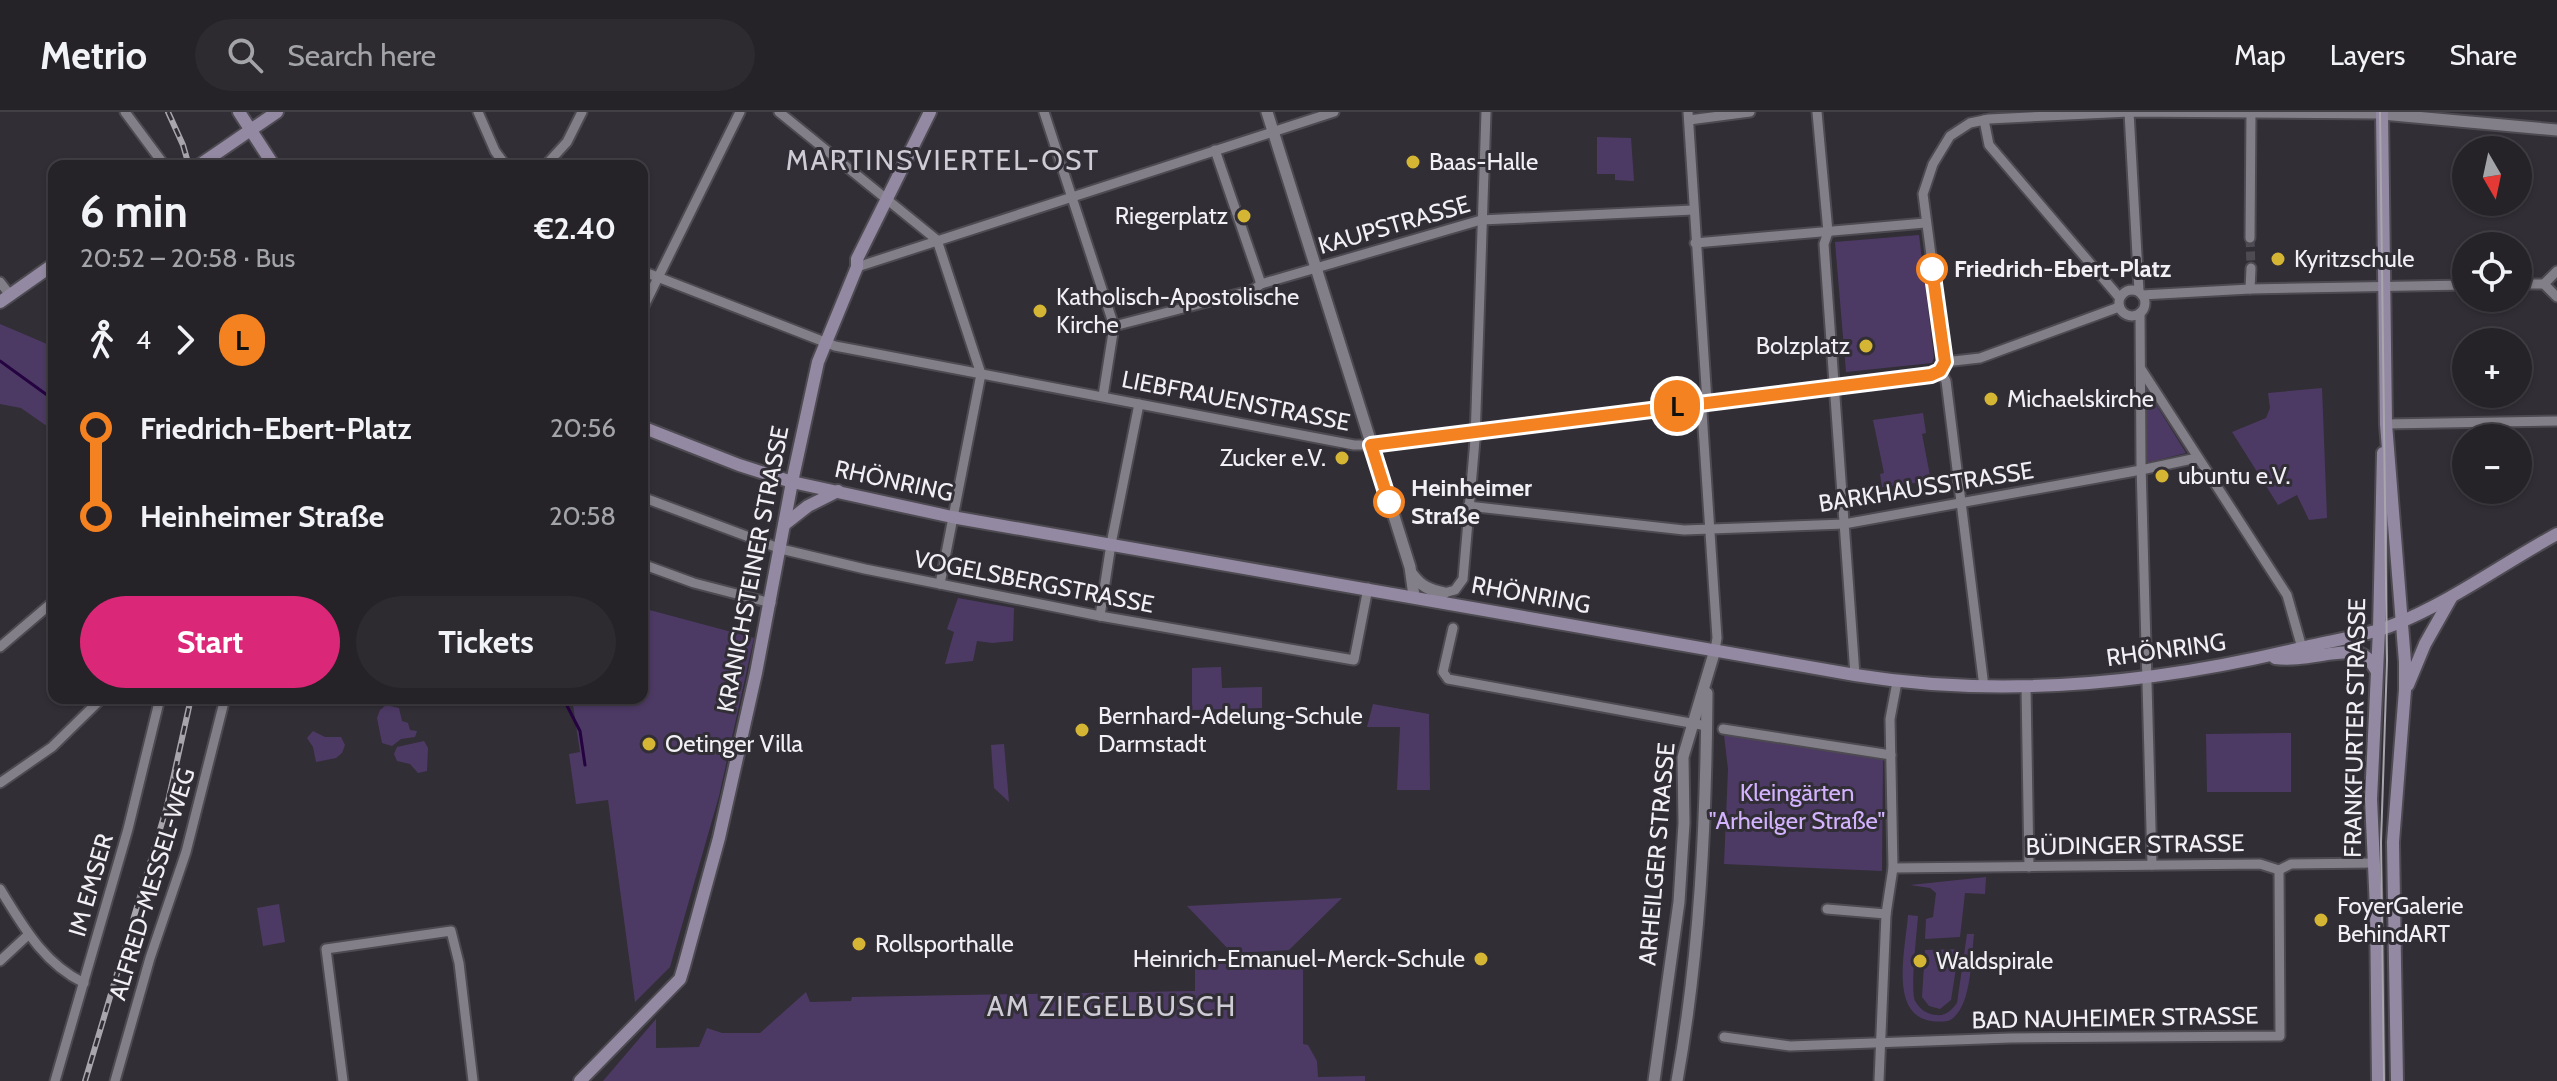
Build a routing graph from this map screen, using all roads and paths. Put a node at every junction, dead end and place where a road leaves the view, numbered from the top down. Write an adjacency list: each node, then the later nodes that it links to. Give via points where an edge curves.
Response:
1 (125, 112): 26 (street)
2 (239, 112): 23 (main road)
3 (277, 112): 23 (main road)
4 (478, 112): 29 (street)
5 (582, 112): 30 (street)
6 (740, 112): 46 (street)
7 (779, 112): 32 (street)
8 (930, 112): 32 (main road, KRANICHSTEINER STRASSE)
9 (1044, 112): 31 (street)
10 (1267, 112): 24 (street)
11 (1334, 112): 24 (street)
12 (1486, 112): 34 (street)
13 (1750, 112): 19 (street)
14 (1817, 112): 36 (street)
15 (1966, 112): 21 (street)
16 (2129, 112): 17 (street); 20 (street); 54 (street)
17 (2251, 112): 18 (street); 37 (street)
18 (2382, 113): 22 (street); 52 (main road, FRANKFURTER STRASSE)
19 (1689, 116): 33 (street, ARHEILGER STRASSE)
20 (1984, 120): 21 (street); 58 (street, via 1989,145)
21 (1970, 123): 35 (street, via 1950,136 1933,164 1923,194)
22 (2557, 130)
23 (251, 132): 27 (main road); 28 (main road)
24 (1274, 132): 25 (street); 42 (street)
25 (1215, 150): 31 (street); 48 (street)
26 (161, 160)
27 (208, 160)
28 (270, 160)
29 (502, 160)
30 (550, 160)
31 (1072, 197): 38 (street); 60 (street)
32 (889, 200): 38 (street); 40 (main road, KRANICHSTEINER STRASSE)
33 (1693, 210): 34 (street, KAUPSTRASSE); 39 (street, ARHEILGER STRASSE)
34 (1481, 220): 42 (street, KAUPSTRASSE); 72 (street)
35 (1925, 223): 36 (street); 62 (street)
36 (1828, 232): 39 (street); 65 (street, via 1824,244)
37 (2250, 238)
38 (937, 240): 40 (street); 64 (street)
39 (1695, 243): 67 (street, ARHEILGER STRASSE)
40 (857, 267): 61 (main road, KRANICHSTEINER STRASSE)
41 (48, 268): 57 (main road)
42 (1316, 268): 48 (street, KAUPSTRASSE); 73 (street)
43 (2251, 268): 53 (street)
44 (2557, 271): 50 (street)
45 (648, 274): 46 (street, LIEBFRAUENSTRASSE)
46 (658, 278): 56 (street); 61 (street, LIEBFRAUENSTRASSE)
47 (0, 282): 57 (street)
48 (1261, 284): 60 (street, KAUPSTRASSE)
49 (2532, 284): 50 (street)
50 (2544, 284): 55 (street)
51 (2452, 285): 52 (street)
52 (2385, 286): 53 (street); 70 (main road, FRANKFURTER STRASSE)
53 (2250, 289): 54 (street)
54 (2141, 293): 58 (street, via 2126,291); 59 (street, via 2145,302)
55 (2557, 297)
56 (648, 298)
57 (5, 299)
58 (2119, 302): 59 (street, via 2128,315); 62 (street, via 1980,358)
59 (2140, 313): 63 (street)
60 (1114, 326): 66 (street)
61 (825, 344): 64 (street, LIEBFRAUENSTRASSE); 76 (main road, KRANICHSTEINER STRASSE)
62 (1943, 366): 65 (street, via 1931,375); 79 (street)
63 (2140, 366): 74 (street); 75 (street)
64 (981, 374): 66 (street, LIEBFRAUENSTRASSE); 81 (street)
65 (1834, 387): 67 (street, LIEBFRAUENSTRASSE); 83 (street)
66 (1103, 396): 68 (street, LIEBFRAUENSTRASSE)
67 (1707, 402): 72 (street, LIEBFRAUENSTRASSE); 84 (street, ARHEILGER STRASSE, via 1702,412)
68 (1139, 404): 73 (street, LIEBFRAUENSTRASSE); 86 (street)
69 (2557, 421): 70 (street)
70 (2386, 424): 99 (main road, FRANKFURTER STRASSE); 101 (main road, FRANKFURTER STRASSE)
71 (648, 429): 76 (main road, RHÖNRING)
72 (1475, 434): 73 (street, LIEBFRAUENSTRASSE); 80 (street)
73 (1371, 445): 89 (street)
74 (2197, 458): 75 (street, BARKHAUSSTRASSE); 103 (street, via 2287,595)
75 (2141, 470): 79 (street, BARKHAUSSTRASSE); 108 (street)
76 (792, 482): 77 (main road, RHÖNRING); 82 (main road, KRANICHSTEINER STRASSE)
77 (838, 491): 81 (main road, RHÖNRING); 82 (main road)
78 (648, 499): 87 (street, VOGELSBERGSTRASSE)
79 (1961, 503): 83 (street, BARKHAUSSTRASSE); 111 (street)
80 (1468, 506): 84 (street, BARKHAUSSTRASSE); 92 (street, via 1463,579 1455,590)
81 (952, 517): 86 (main road, RHÖNRING); 90 (street)
82 (785, 524): 87 (main road, KRANICHSTEINER STRASSE)
83 (1844, 524): 84 (street, BARKHAUSSTRASSE); 107 (street)
84 (1712, 530): 104 (street, ARHEILGER STRASSE)
85 (2557, 534): 93 (main road, RHÖNRING)
86 (1111, 544): 91 (main road, RHÖNRING); 98 (street)
87 (781, 549): 90 (street, VOGELSBERGSTRASSE); 95 (main road, KRANICHSTEINER STRASSE)
88 (648, 566): 95 (street)
89 (1411, 573): 92 (street, via 1428,589); 94 (street)
90 (940, 584): 98 (street, VOGELSBERGSTRASSE)
91 (1368, 588): 94 (main road, RHÖNRING); 98 (street, VOGELSBERGSTRASSE, via 1354,660)
92 (1444, 593): 97 (main road, via 1513,606)
93 (2453, 595): 99 (main road, RHÖNRING); 113 (main road, FRANKFURTER STRASSE)
94 (1414, 596): 97 (main road, RHÖNRING)
95 (771, 603): 139 (main road, KRANICHSTEINER STRASSE, via 719,838 680,979)
96 (48, 606): 102 (street)
97 (1520, 615): 104 (main road, RHÖNRING)
98 (1100, 616)
99 (2403, 621): 101 (main road, RHÖNRING); 113 (main road, FRANKFURTER STRASSE)
100 (1453, 628): 117 (street, via 1443,673 1448,679)
101 (2379, 630): 103 (main road, RHÖNRING); 106 (main road, FRANKFURTER STRASSE)
102 (0, 647)
103 (2302, 648): 105 (main road, RHÖNRING)
104 (1715, 650): 107 (main road, RHÖNRING); 109 (street, ARHEILGER STRASSE)
105 (2267, 657): 106 (main road, RHÖNRING, via 2292,661 2355,653 2368,658); 108 (main road, RHÖNRING)
106 (2376, 670): 122 (main road, FRANKFURTER STRASSE)
107 (1855, 675): 110 (main road, RHÖNRING)
108 (2145, 678): 112 (main road, RHÖNRING); 123 (street)
109 (1707, 680): 117 (street, ARHEILGER STRASSE); 118 (street, ARHEILGER STRASSE)
110 (1897, 682): 111 (main road, RHÖNRING); 120 (street)
111 (1984, 687): 112 (main road, RHÖNRING)
112 (2026, 687): 124 (street)
113 (2405, 690): 144 (main road, FRANKFURTER STRASSE, via 2393,842)
114 (96, 704): 121 (street, via 52,747)
115 (159, 704): 132 (street, IM EMSER)
116 (223, 704): 136 (street, ALFRED-MESSEL-WEG, via 186,852)
117 (1692, 725): 118 (street); 140 (street, ARHEILGER STRASSE, via 1683,757 1679,902)
118 (1707, 726): 141 (street, ARHEILGER STRASSE, via 1705,841)
119 (1723, 729): 120 (street)
120 (1891, 755): 125 (street)
121 (0, 783)
122 (2374, 863): 126 (street, BÜDINGER STRASSE, via 2291,864); 143 (main road, FRANKFURTER STRASSE)
123 (2152, 865): 124 (street, BÜDINGER STRASSE); 126 (street, BÜDINGER STRASSE, via 2260,864)
124 (2029, 867): 125 (street, BÜDINGER STRASSE)
125 (1893, 868): 129 (street)
126 (2279, 870): 134 (street, BAD NAUHEIMER STRASSE, via 2280,1036)
127 (0, 889): 130 (street)
128 (1827, 909): 129 (street)
129 (1886, 914): 134 (street)
130 (28, 935): 131 (street); 132 (street)
131 (0, 961)
132 (84, 983): 135 (street, IM EMSER)
133 (1724, 1037): 134 (street, via 1790,1046)
134 (1880, 1043): 142 (street)
135 (55, 1081)
136 (115, 1081)
137 (343, 1081): 138 (street, via 326,949 451,931)
138 (473, 1081)
139 (580, 1081)
140 (1654, 1081)
141 (1677, 1081)
142 (1879, 1081)
143 (2378, 1081)
144 (2397, 1081)

